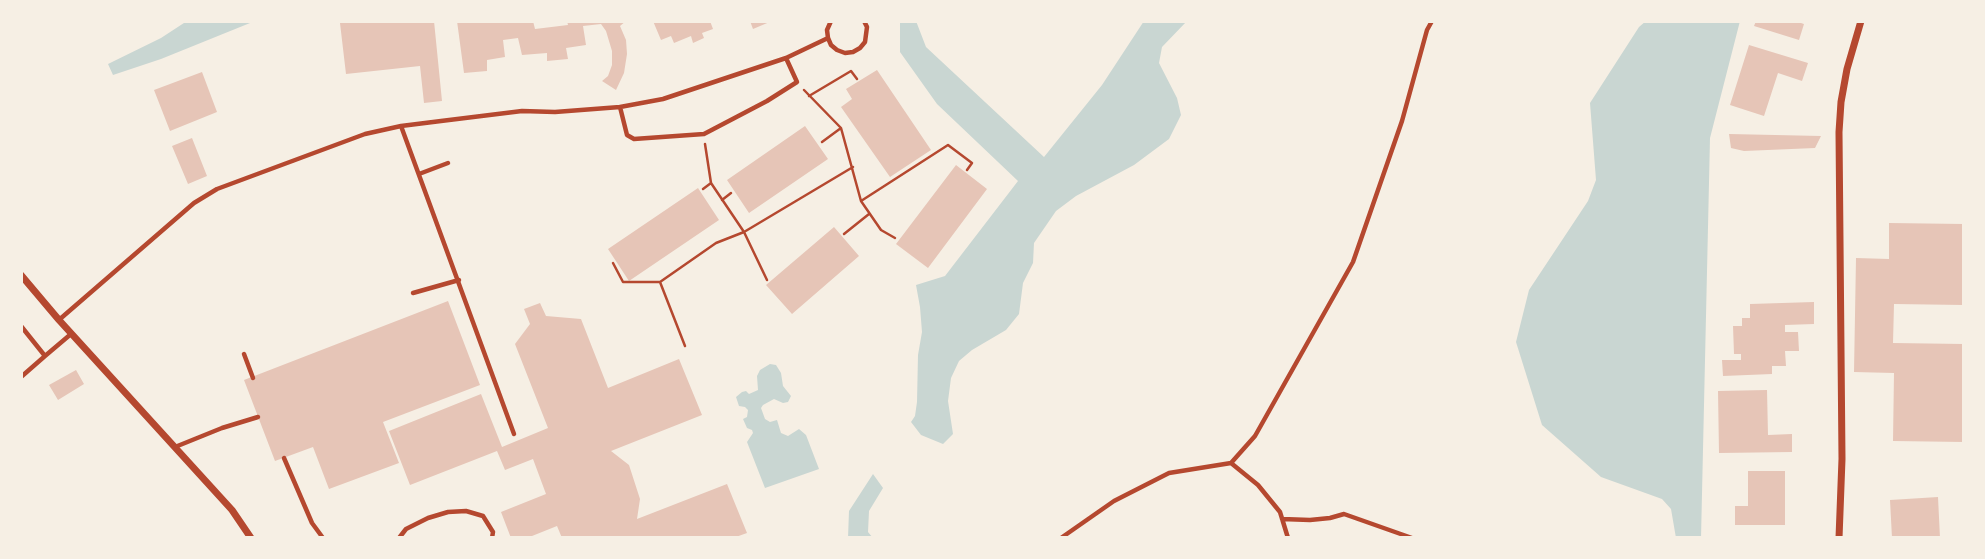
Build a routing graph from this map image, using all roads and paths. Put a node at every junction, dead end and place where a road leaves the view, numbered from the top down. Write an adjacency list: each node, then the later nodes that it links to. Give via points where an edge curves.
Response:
1 (831, 21): 5 (lane)
2 (865, 21): 5 (lane, via 865,42 853,52 837,50)
3 (1432, 21): 46 (lane, via 1353,262 1255,436)
4 (1861, 21): 55 (street, via 1840,102)
5 (828, 38): 6 (lane)
6 (786, 58): 8 (lane); 10 (lane, via 663,99)
7 (857, 79): 9 (path, via 851,71)
8 (797, 82): 9 (path); 13 (lane)
9 (809, 96): 12 (path)
10 (620, 107): 11 (lane, via 522,111); 13 (lane, via 628,135 634,139)
11 (401, 126): 18 (lane); 34 (lane, via 365,134 217,189 171,221)
12 (841, 128): 14 (path); 16 (path)
13 (704, 134): 19 (path)
14 (822, 142)
15 (448, 163): 18 (lane)
16 (853, 167): 23 (path); 25 (path)
17 (967, 170): 23 (path, via 972,163 948,145)
18 (419, 174): 30 (lane)
19 (710, 183): 20 (path); 22 (path)
20 (703, 189)
21 (731, 193): 22 (path)
22 (722, 200): 25 (path)
23 (861, 201): 24 (path)
24 (870, 214): 26 (path); 27 (path)
25 (744, 232): 31 (path); 32 (path, via 716,243)
26 (844, 234)
27 (895, 238)
28 (613, 263): 32 (path, via 623,282)
29 (21, 275): 34 (street)
30 (459, 280): 33 (lane); 43 (lane)
31 (768, 280)
32 (660, 282): 37 (path)
33 (413, 293)
34 (59, 320): 36 (street)
35 (21, 326): 39 (lane)
36 (71, 334): 39 (lane); 44 (street)
37 (685, 346)
38 (244, 354): 41 (lane)
39 (46, 356): 40 (lane)
40 (21, 377)
41 (253, 377)
42 (258, 417): 44 (lane)
43 (514, 434)
44 (174, 447): 48 (street, via 232,510)
45 (284, 458): 49 (lane)
46 (1231, 463): 47 (lane, via 1258,485); 52 (lane, via 1169,473 1114,501)
47 (1282, 519): 53 (lane); 54 (lane, via 1344,514)
48 (251, 538)
49 (323, 538)
50 (399, 538): 51 (lane, via 428,518 466,510 483,516)
51 (492, 538)
52 (1061, 538)
53 (1288, 538)
54 (1412, 538)
55 (1839, 538)

